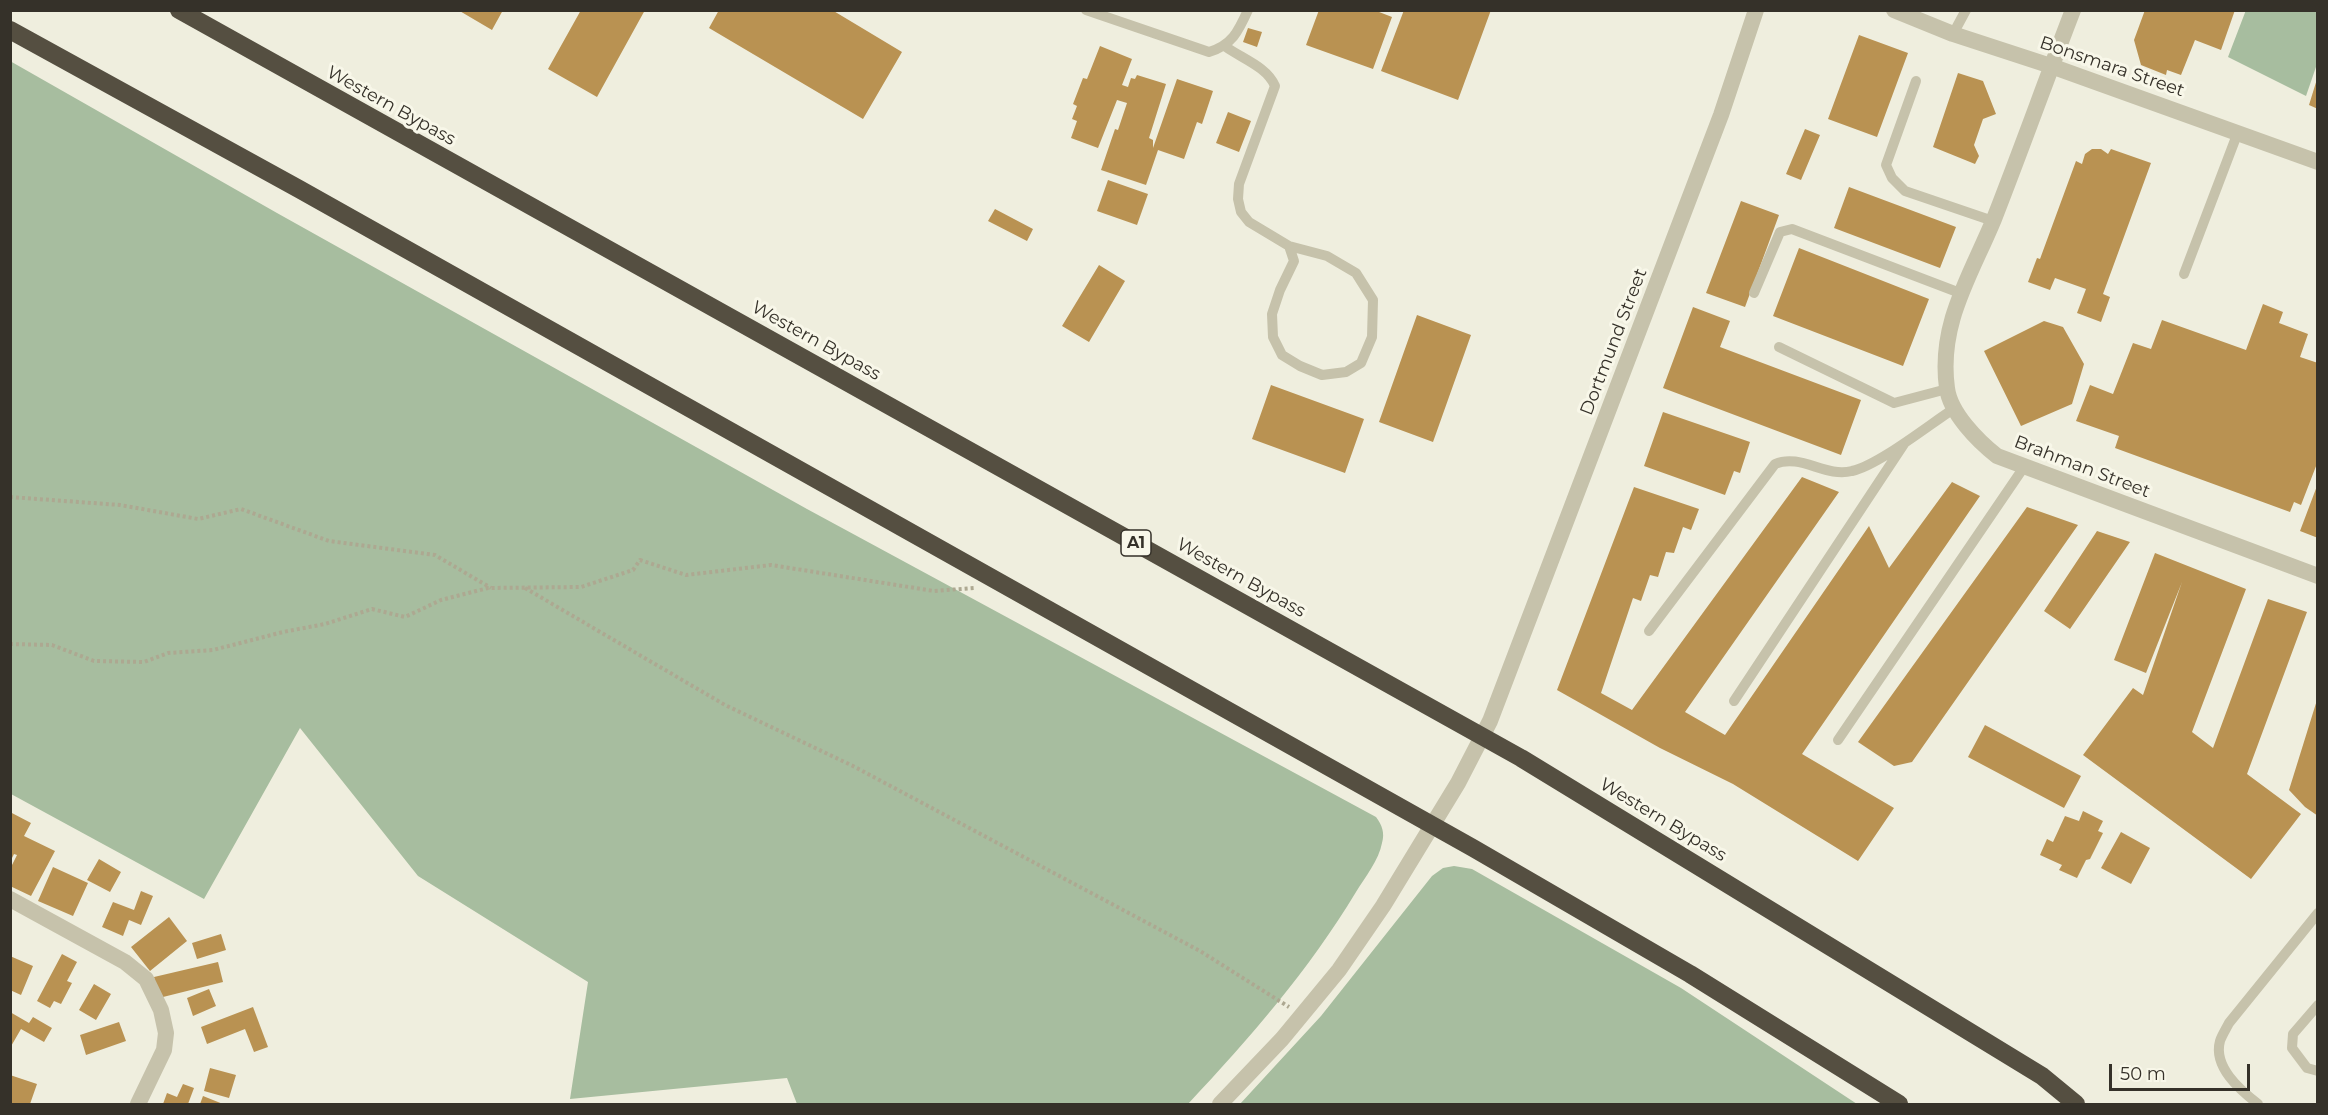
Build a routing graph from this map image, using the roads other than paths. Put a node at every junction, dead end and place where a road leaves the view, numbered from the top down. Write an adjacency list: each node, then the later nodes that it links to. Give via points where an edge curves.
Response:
1 (178, 10): 33 (highway, Western Bypass / A1, via 1521,758)
2 (1086, 10): 10 (lane, via 1209,52)
3 (1248, 10): 10 (lane)
4 (1756, 10): 35 (street, Dortmund Street, via 1721,115 1490,721 1416,853 1339,970)
5 (1894, 10): 9 (street, Bonsmara Street)
6 (1966, 10): 9 (lane)
7 (2073, 10): 11 (street, Brahman Street)
8 (10, 30): 36 (highway, via 1443,831 1680,968)
9 (1953, 34): 11 (street, Bonsmara Street)
10 (1226, 47): 16 (lane, via 1270,75 1275,86 1239,184 1241,212 1249,222)
11 (2051, 66): 13 (street, Bonsmara Street); 15 (street, Brahman Street)
12 (1916, 81): 15 (lane, via 1886,165 1892,178 1905,191)
13 (2238, 132): 14 (street, Bonsmara Street); 17 (lane)
14 (2318, 162)
15 (1993, 221): 19 (street, Brahman Street)
16 (1289, 246): 16 (lane, via 1327,256 1356,273 1373,300 1372,337 1361,363 1346,372 1322,375 1300,366 1282,355 1273,337 1272,314 1294,261)
17 (2184, 274)
18 (1754, 293): 19 (lane, via 1780,232 1792,229)
19 (1959, 293): 21 (street, Brahman Street, via 1948,338)
20 (1779, 347): 21 (lane, via 1894,403)
21 (1947, 389): 22 (street, Brahman Street)
22 (1955, 408): 23 (lane); 24 (street, Brahman Street, via 1977,439 1997,456)
23 (1906, 441): 26 (lane, via 1851,471 1827,471 1797,460 1775,464); 27 (lane)
24 (2024, 468): 25 (street, Brahman Street); 28 (lane)
25 (2318, 576)
26 (1649, 632)
27 (1734, 701)
28 (1838, 740)
29 (10, 899): 34 (street, via 125,962 150,986 166,1033 164,1050)
30 (2318, 913): 39 (lane, via 2229,1023 2220,1041 2219,1055 2226,1072)
31 (2318, 1005): 32 (lane, via 2293,1034 2292,1048 2307,1068)
32 (2318, 1071)
33 (2042, 1076): 37 (highway, Western Bypass / A1); 38 (highway)
34 (138, 1104)
35 (1220, 1104)
36 (1899, 1104)
37 (2076, 1104)
38 (2085, 1104)
39 (2258, 1104)

